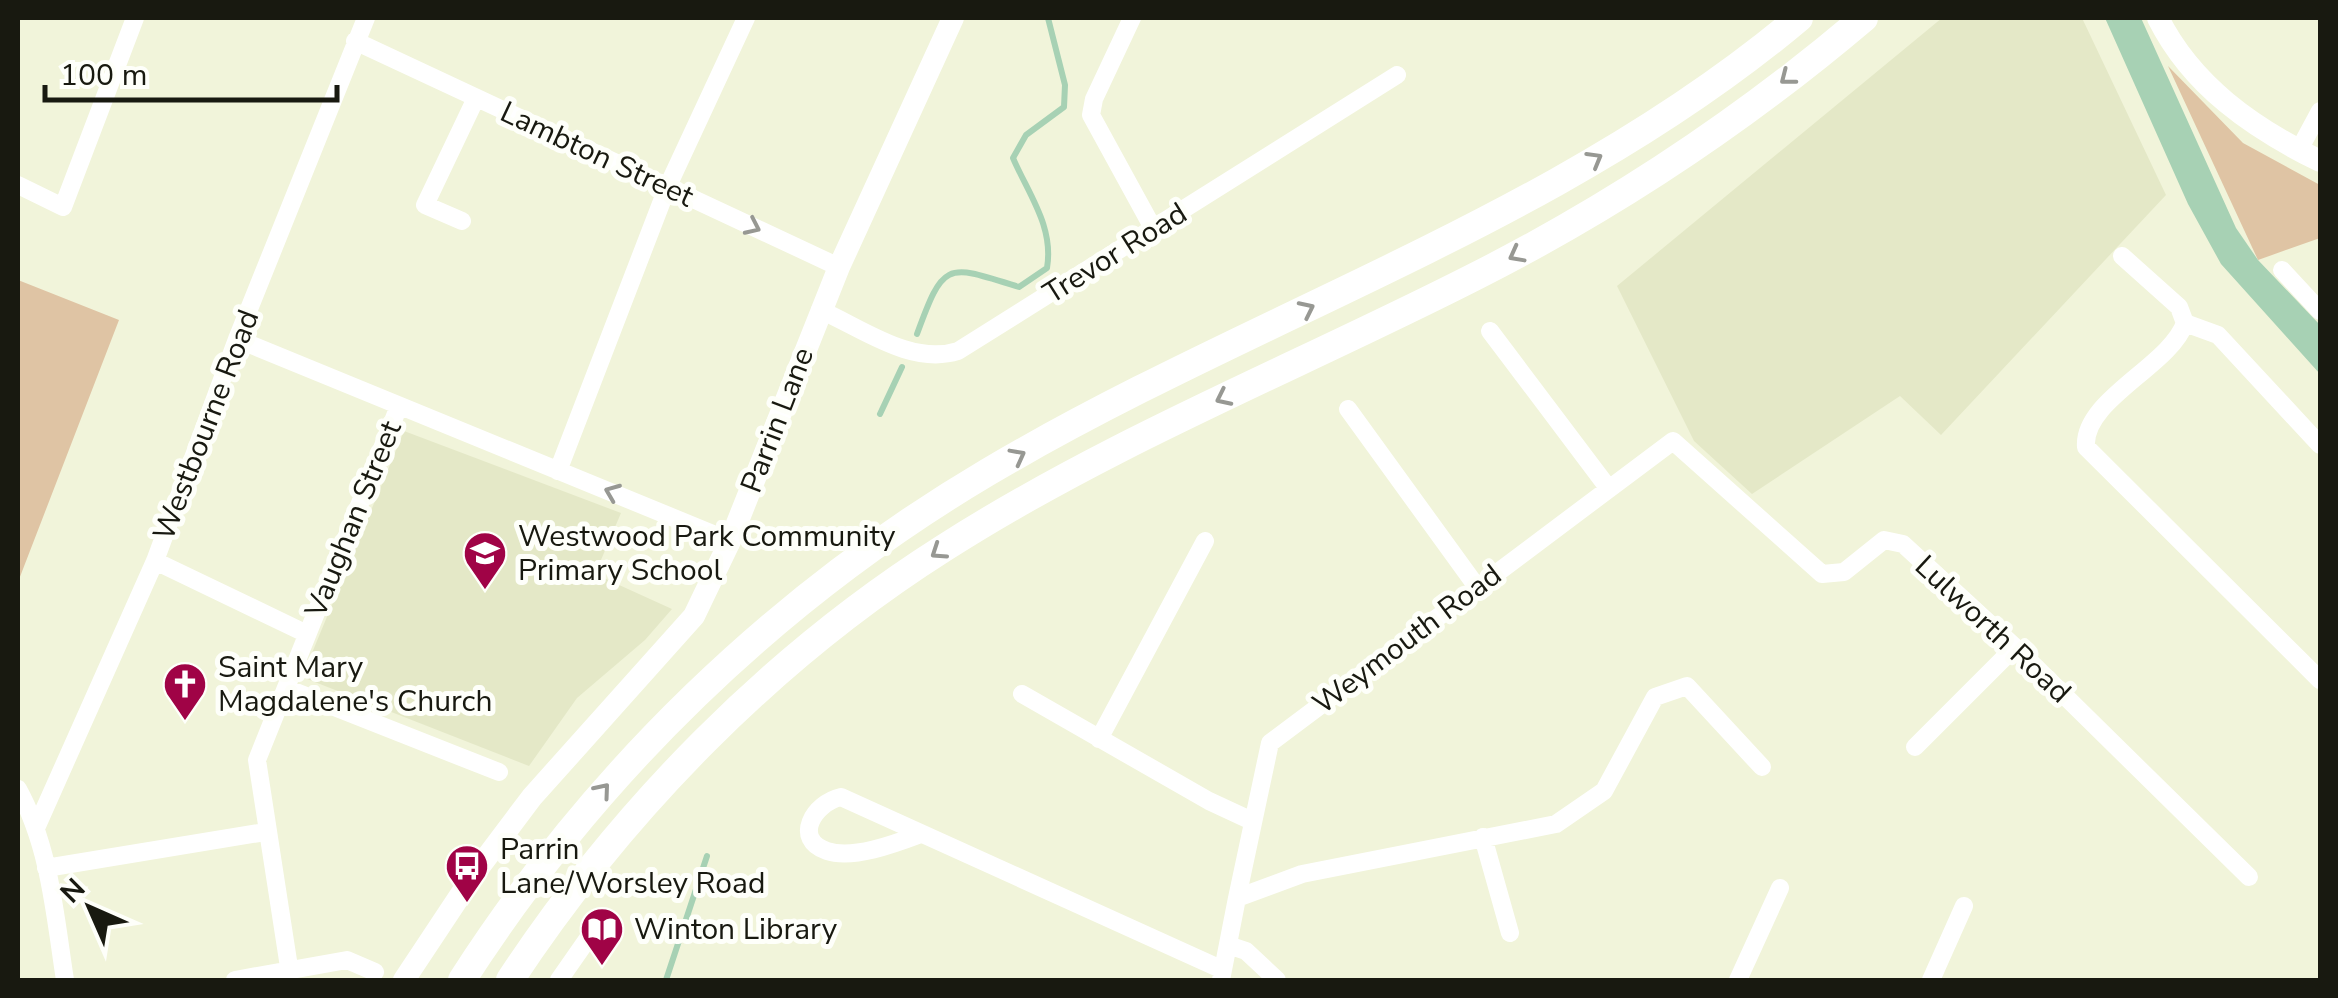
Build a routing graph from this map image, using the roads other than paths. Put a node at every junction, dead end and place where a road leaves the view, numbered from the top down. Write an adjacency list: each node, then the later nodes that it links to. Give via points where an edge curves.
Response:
1 (135, 18): 15 (street, via 63,207)
2 (366, 18): 9 (street, Westbourne Road)
3 (746, 18): 16 (street)
4 (953, 18): 20 (main road, Parrin Lane)
5 (1132, 18): 18 (street, via 1091,115)
6 (1800, 18): 66 (highway, one-way to 6, via 520,890 624,765 739,654 854,559 988,472 1200,360 1463,234 1619,145)
7 (1864, 18): 67 (highway, one-way to 67, via 1692,149 1552,236 1110,454 1007,509 876,596 816,640 705,742 602,856)
8 (2158, 18): 13 (main road, via 2189,68 2231,107)
9 (355, 41): 11 (street, Lambton Street); 26 (street, Westbourne Road)
10 (1397, 76): 18 (street, Trevor Road)
11 (476, 98): 16 (street, Lambton Street); 17 (street, via 426,204)
12 (2320, 111): 13 (street)
13 (2299, 150): 14 (main road)
14 (2320, 161)
15 (18, 185)
16 (667, 188): 20 (street, Lambton Street, one-way to 20); 31 (street)
17 (462, 221)
18 (1154, 230): 22 (street, Trevor Road, via 948,354 912,352)
19 (2122, 256): 24 (street, via 2179,307)
20 (839, 267): 22 (main road, Parrin Lane)
21 (2282, 270): 23 (street)
22 (820, 310): 33 (main road, Parrin Lane)
23 (2320, 311)
24 (2185, 323): 30 (street, via 2218,335); 39 (street, via 2171,346 2089,426 2086,447)
25 (1490, 330): 32 (street)
26 (237, 340): 27 (street); 35 (street, Westbourne Road)
27 (399, 406): 31 (street); 37 (street, Vaughan Street)
28 (1348, 410): 36 (street)
29 (1673, 441): 32 (street, Weymouth Road); 38 (street, Lulworth Road, via 1816,570 1837,574 1876,543 1898,542)
30 (2320, 445)
31 (558, 470): 33 (street, one-way to 31)
32 (1609, 489): 36 (street, Weymouth Road)
33 (730, 541): 65 (main road, Parrin Lane, via 694,616 532,797)
34 (1205, 542): 42 (street)
35 (155, 561): 37 (street); 48 (street, Westbourne Road)
36 (1477, 587): 47 (street, Weymouth Road, via 1270,743)
37 (307, 634): 40 (street, Vaughan Street)
38 (2015, 647): 43 (street); 53 (street, Lulworth Road)
39 (2320, 680)
40 (286, 688): 45 (street); 49 (street, Vaughan Street, via 257,760)
41 (1022, 694): 42 (street)
42 (1099, 739): 47 (street)
43 (1915, 747)
44 (1762, 767): 51 (street, via 1688,686 1655,697 1604,791 1556,824)
45 (499, 772)
46 (18, 789): 48 (street)
47 (1252, 820): 55 (street, Weymouth Road)
48 (36, 828): 52 (street)
49 (265, 832): 52 (street); 62 (street, Vaughan Street)
50 (922, 834): 50 (street, via 841,796 814,810 810,826 827,851); 61 (street)
51 (1482, 837): 55 (street, via 1302,874); 57 (street)
52 (46, 868): 63 (street)
53 (2249, 878)
54 (1780, 888): 70 (street)
55 (1237, 898): 59 (street, Weymouth Road)
56 (1964, 906): 71 (street)
57 (1510, 934)
58 (589, 937): 68 (street)
59 (1228, 945): 61 (street, Weymouth Road); 69 (street, via 1246,951)
60 (375, 972): 62 (street, via 347,960)
61 (1222, 975)
62 (290, 976): 64 (street)
63 (66, 980)
64 (235, 980)
65 (404, 980)
66 (462, 980)
67 (510, 980)
68 (560, 980)
69 (1277, 980)
70 (1738, 980)
71 (1931, 980)

